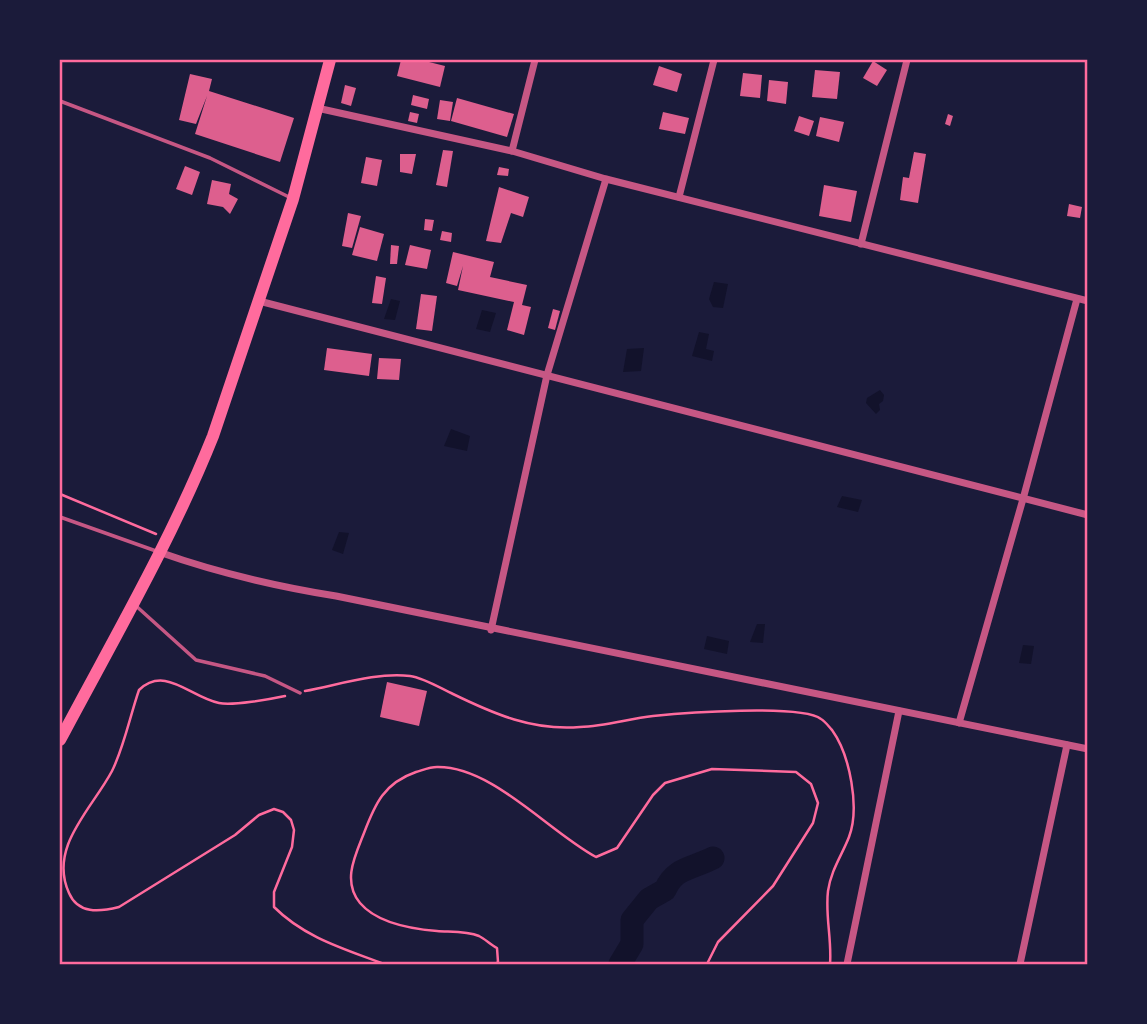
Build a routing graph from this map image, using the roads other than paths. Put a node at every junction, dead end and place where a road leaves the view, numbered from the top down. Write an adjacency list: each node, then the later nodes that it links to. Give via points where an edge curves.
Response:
1 (330, 60): 6 (main road)
2 (536, 60): 7 (street)
3 (714, 60): 9 (street)
4 (907, 60): 11 (street)
5 (60, 101): 10 (lane, via 210,158)
6 (317, 108): 7 (street); 10 (main road)
7 (512, 151): 8 (street)
8 (606, 178): 9 (street); 15 (street)
9 (679, 197): 11 (street)
10 (293, 199): 13 (main road)
11 (861, 244): 12 (street)
12 (1077, 299): 14 (street); 16 (street)
13 (260, 301): 15 (street); 19 (main road, via 208,448)
14 (1087, 302)
15 (547, 375): 16 (street); 21 (street)
16 (1023, 499): 17 (street); 24 (street)
17 (1087, 515)
18 (60, 517): 19 (lane)
19 (159, 552): 20 (main road); 21 (street, via 253,582)
20 (133, 603): 22 (lane, via 195,660 265,676); 25 (main road)
21 (491, 630): 23 (street)
22 (300, 693)
23 (899, 711): 24 (street); 28 (street)
24 (959, 723): 26 (street)
25 (60, 740)
26 (1067, 745): 27 (street); 29 (street)
27 (1087, 749)
28 (847, 964)
29 (1020, 964)

